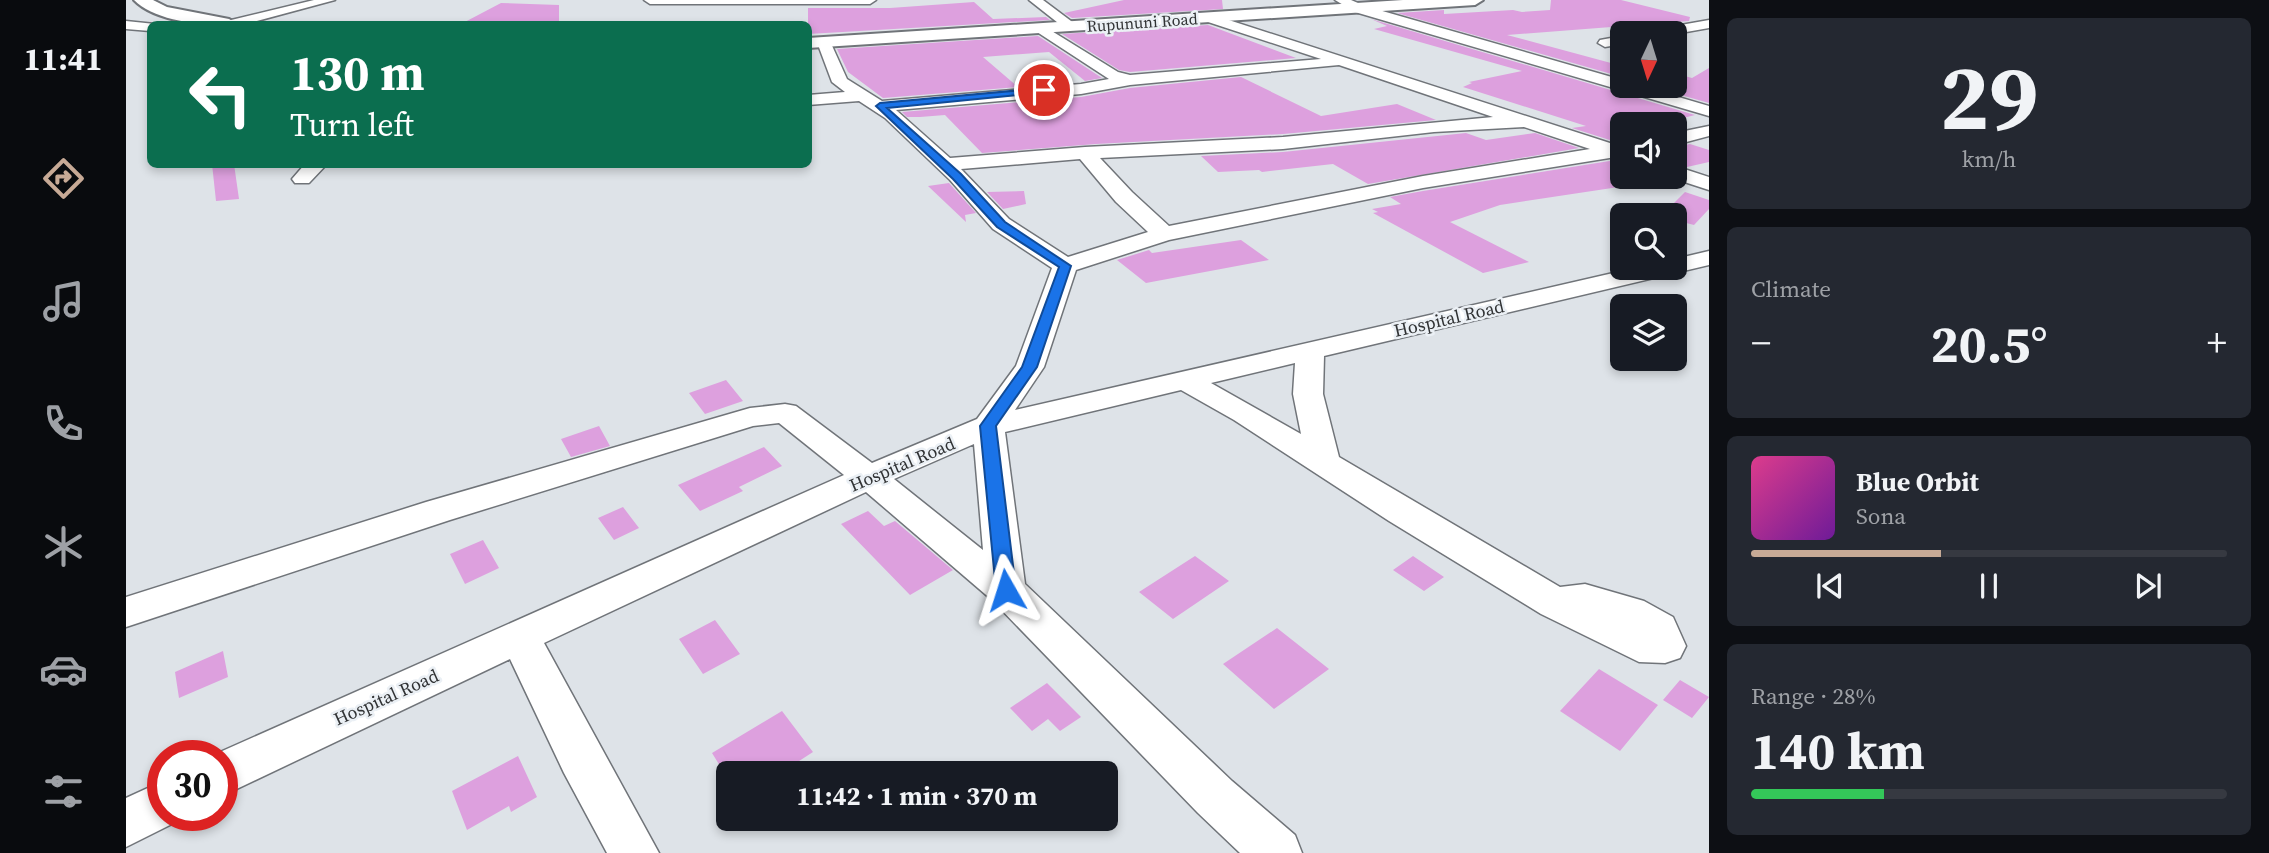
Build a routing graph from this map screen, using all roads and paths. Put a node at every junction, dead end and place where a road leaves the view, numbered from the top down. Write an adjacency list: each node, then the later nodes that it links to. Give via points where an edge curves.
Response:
1 (142, 0): 14 (main road, via 162,11)
2 (329, 0): 15 (street)
3 (650, 0): 8 (street)
4 (870, 0): 8 (street)
5 (1035, 0): 19 (street)
6 (1341, 0): 10 (street)
7 (1475, 0): 10 (main road, Rupununi Road)
8 (694, 1): 12 (street)
9 (1231, 3): 11 (street)
10 (1360, 9): 11 (main road, Rupununi Road); 27 (street)
11 (1262, 13): 13 (main road, Rupununi Road)
12 (672, 17)
13 (1207, 17): 19 (main road, Rupununi Road); 25 (street)
14 (215, 21)
15 (243, 21)
16 (1709, 24): 20 (street)
17 (126, 25): 18 (street)
18 (147, 27)
19 (1072, 27): 21 (main road, Rupununi Road)
20 (1687, 28)
21 (1042, 29): 23 (main road, Rupununi Road); 26 (street, via 1112,75)
22 (1610, 42): 24 (street)
23 (816, 43): 30 (street, via 840,82)
24 (1605, 43)
25 (1348, 61): 26 (street); 32 (street)
26 (1130, 80): 30 (street, via 1081,89)
27 (1610, 81)
28 (1666, 98): 31 (street)
29 (812, 100): 30 (street)
30 (871, 101): 38 (street)
31 (1709, 111)
32 (1525, 122): 35 (street); 36 (street, via 1472,122 1286,143)
33 (1709, 131): 34 (street)
34 (1687, 136)
35 (1610, 149)
36 (1085, 153): 38 (street); 43 (street)
37 (1610, 154): 43 (street, via 1423,182)
38 (944, 165): 46 (street, via 1001,224)
39 (313, 168): 41 (street)
40 (1687, 176): 42 (street)
41 (302, 179)
42 (1709, 184)
43 (1164, 234): 46 (street)
44 (1709, 258): 45 (street)
45 (1687, 263)
46 (1065, 266): 50 (street, via 1030,367)
47 (1614, 280): 48 (street, Hospital Road)
48 (1310, 350): 49 (street, Hospital Road); 51 (street, via 1308,394)
49 (1184, 380): 50 (street, Hospital Road); 51 (street)
50 (988, 426): 52 (street, Hospital Road); 53 (street)
51 (1323, 461): 54 (street)
52 (869, 477): 53 (street); 55 (street, via 785,413 750,417); 56 (street, Hospital Road)
53 (1006, 590): 61 (street)
54 (1555, 603)
55 (126, 612)
56 (519, 636): 57 (street, Hospital Road); 60 (street)
57 (238, 766)
58 (147, 812): 59 (street)
59 (126, 823)
60 (634, 853)
61 (1277, 853)

